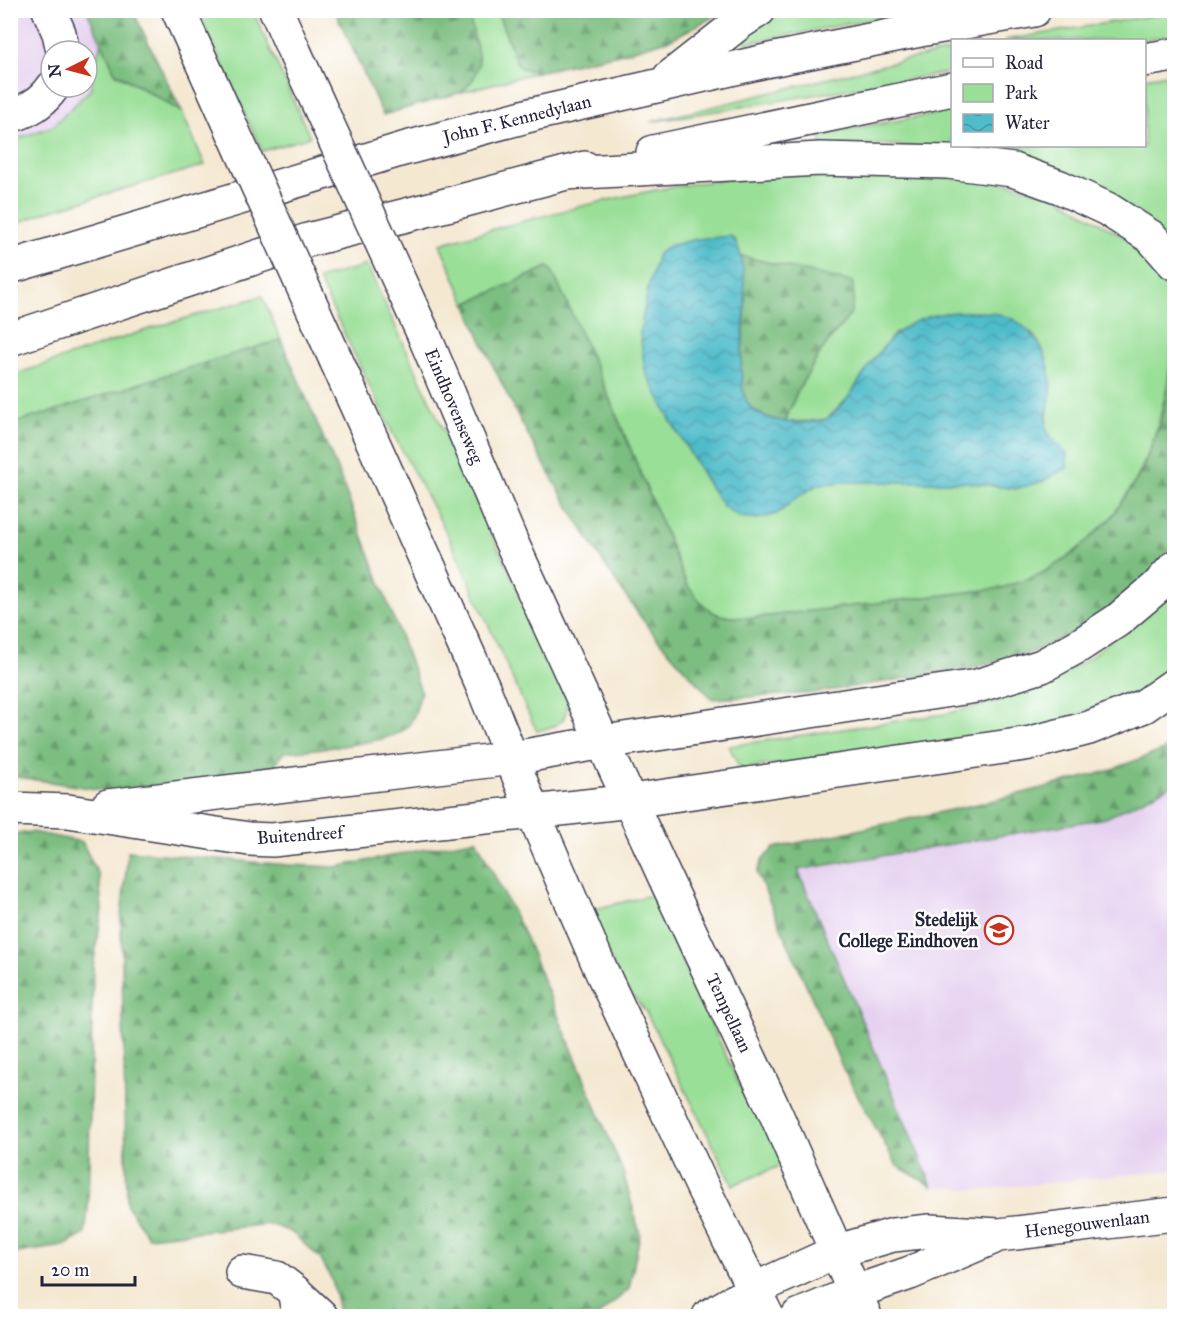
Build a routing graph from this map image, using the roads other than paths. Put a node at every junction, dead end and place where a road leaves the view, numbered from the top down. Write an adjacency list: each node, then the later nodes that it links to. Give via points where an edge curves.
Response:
1 (49, 10): 6 (main road)
2 (178, 10): 20 (main road, bridge)
3 (276, 10): 19 (main road, Eindhovenseweg, bridge)
4 (759, 10): 9 (main road)
5 (1034, 10): 9 (main road, John F. Kennedylaan)
6 (60, 39)
7 (1174, 55): 8 (main road)
8 (1146, 60)
9 (664, 83): 15 (main road, John F. Kennedylaan, via 403,149)
10 (951, 89): 13 (main road)
11 (43, 99): 12 (main road)
12 (10, 116)
13 (565, 173): 14 (main road, via 820,159 948,162 1013,170 1107,209 1151,237); 16 (main road, via 308,240)
14 (1174, 263)
15 (10, 267)
16 (10, 339)
17 (1174, 568): 19 (main road, via 1118,620 1080,645 1042,666 978,686)
18 (1174, 686): 21 (main road, via 1144,706 1100,724 1031,743)
19 (604, 742): 20 (main road); 21 (main road, Eindhovenseweg)
20 (513, 758): 23 (main road, Buitendreef); 24 (main road)
21 (631, 801): 24 (main road); 27 (main road, Tempellaan)
22 (10, 809): 23 (main road, Buitendreef)
23 (68, 811): 24 (main road, Buitendreef, via 272,840)
24 (533, 812): 29 (main road, via 601,970)
25 (1174, 1214): 26 (main road, Henegouwenlaan)
26 (999, 1235): 27 (main road, Henegouwenlaan, via 930,1231 893,1235); 31 (main road, Henegouwenlaan, via 910,1273)
27 (838, 1251): 29 (main road, Henegouwenlaan); 31 (main road, Tempellaan)
28 (242, 1272): 30 (main road, via 277,1278)
29 (761, 1303): 33 (main road, Henegouwenlaan)
30 (296, 1304): 32 (main road)
31 (860, 1304): 34 (main road, Henegouwenlaan)
32 (321, 1317)
33 (709, 1317)
34 (798, 1317)

